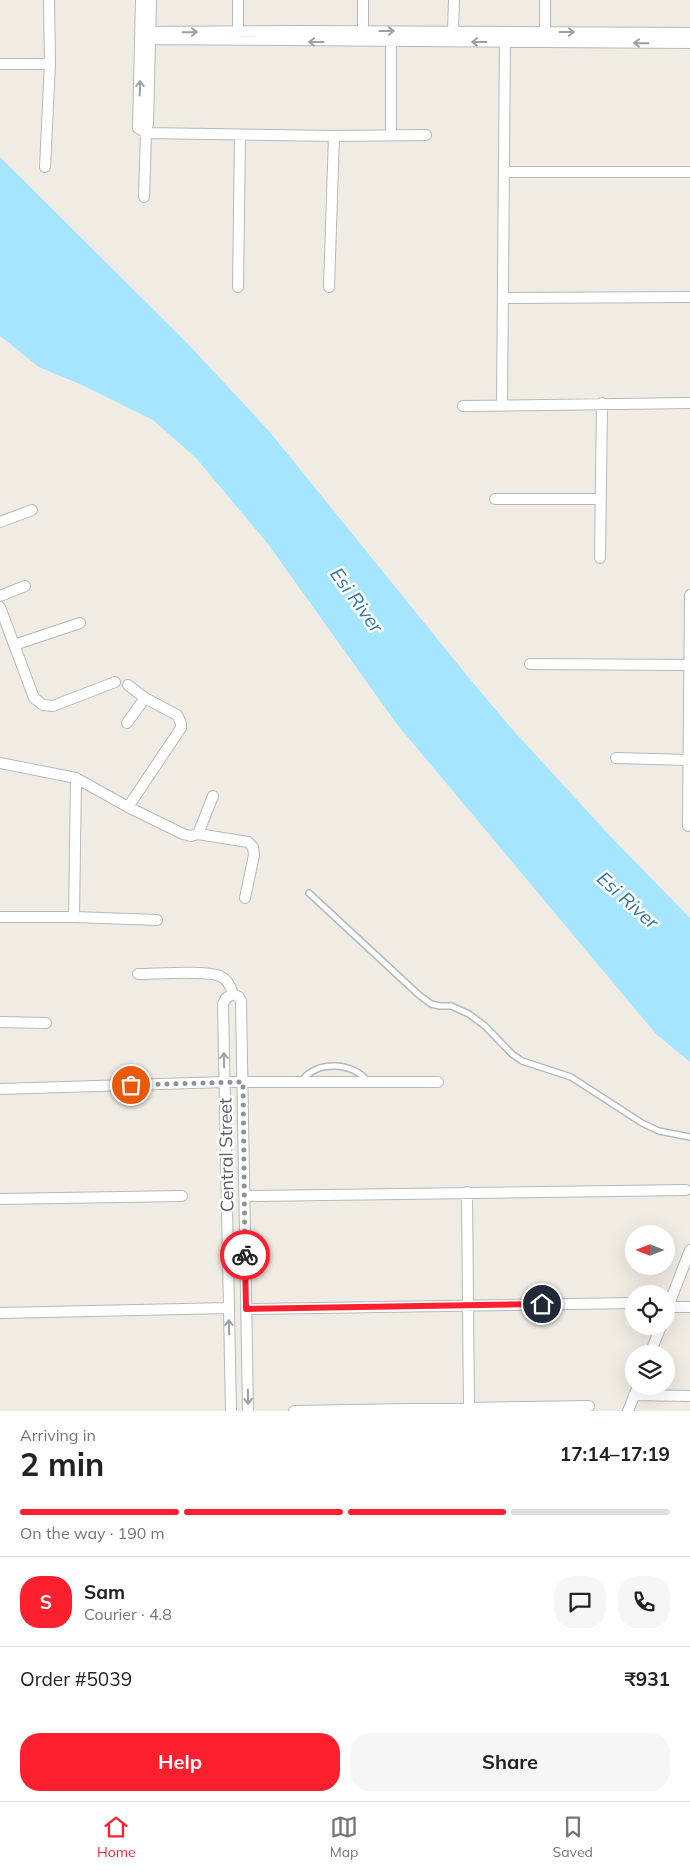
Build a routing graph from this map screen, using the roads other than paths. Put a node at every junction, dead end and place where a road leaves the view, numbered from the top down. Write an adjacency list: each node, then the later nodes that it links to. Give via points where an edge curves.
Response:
1 (49, 0): 18 (street)
2 (141, 0): 13 (street)
3 (151, 0): 13 (street)
4 (238, 0): 8 (street)
5 (363, 0): 9 (street)
6 (454, 0): 10 (street)
7 (545, 0): 11 (street)
8 (238, 31): 9 (street); 13 (street, one-way to 8)
9 (363, 31): 10 (street, one-way to 10)
10 (453, 32): 14 (street)
11 (545, 32): 12 (street, one-way to 12); 14 (street)
12 (690, 33)
13 (146, 36): 15 (street, one-way to 13); 19 (street, via 138,128)
14 (505, 37): 15 (street, one-way to 15); 16 (street, one-way to 14); 25 (street)
15 (391, 42): 21 (street)
16 (690, 43)
17 (0, 64): 18 (street)
18 (50, 64): 24 (street)
19 (146, 133): 20 (street); 27 (street)
20 (240, 135): 23 (street); 28 (street)
21 (390, 135): 22 (street); 23 (street)
22 (426, 135)
23 (334, 136): 29 (street)
24 (45, 167)
25 (504, 172): 26 (street); 30 (street)
26 (690, 172)
27 (144, 197)
28 (238, 287)
29 (329, 287)
30 (503, 298): 31 (street); 34 (street)
31 (690, 298)
32 (602, 403): 33 (street); 34 (street); 37 (street)
33 (690, 403)
34 (502, 405): 35 (street)
35 (463, 406)
36 (495, 498): 37 (street)
37 (600, 499): 40 (street)
38 (32, 510): 39 (street)
39 (0, 522)
40 (600, 558)
41 (24, 586): 43 (street)
42 (690, 595): 48 (street)
43 (0, 596)
44 (0, 607): 46 (street)
45 (80, 622): 46 (street)
46 (14, 645): 49 (street, via 34,698 43,705 54,706)
47 (530, 664): 48 (street)
48 (689, 665): 54 (street)
49 (115, 682)
50 (128, 685): 51 (street)
51 (145, 698): 52 (street); 58 (street, via 177,715 181,728)
52 (127, 723)
53 (616, 758): 54 (street)
54 (689, 760): 59 (street)
55 (0, 763): 56 (street)
56 (76, 778): 58 (street); 64 (street)
57 (213, 796): 60 (street)
58 (128, 807): 60 (street, via 183,834)
59 (688, 826)
60 (198, 834): 62 (street, via 248,842 253,847)
61 (309, 893): 76 (lane, via 431,1004 460,1008 485,1026 522,1061 571,1077 659,1131)
62 (245, 898)
63 (0, 917): 64 (street)
64 (74, 917): 65 (street)
65 (157, 920)
66 (138, 974): 67 (street, via 207,973 221,977 230,985)
67 (233, 994): 72 (street, Central Street, one-way to 67, via 224,1004 226,998); 73 (street, Central Street, via 239,996 241,1002)
68 (0, 1022): 69 (street)
69 (46, 1022)
70 (302, 1081): 71 (street); 71 (lane, via 313,1070 337,1066 358,1071); 73 (street)
71 (367, 1081): 74 (street)
72 (225, 1082): 73 (street); 75 (street); 83 (street, Central Street)
73 (243, 1082): 80 (street, Central Street)
74 (438, 1082)
75 (0, 1089)
76 (690, 1137)
77 (686, 1190): 78 (street)
78 (467, 1192): 80 (street); 87 (street)
79 (182, 1196): 81 (street)
80 (245, 1196): 84 (street, Central Street)
81 (0, 1199)
82 (690, 1250): 85 (street)
83 (228, 1259): 84 (street); 89 (street, Central Street)
84 (245, 1259): 91 (street, Central Street)
85 (675, 1288)
86 (625, 1303): 87 (street)
87 (468, 1306): 91 (street); 99 (street)
88 (690, 1307): 90 (street)
89 (229, 1308): 92 (street); 93 (street, Central Street, one-way to 89)
90 (675, 1308)
91 (246, 1309): 94 (street, Central Street)
92 (0, 1313)
93 (230, 1360): 94 (street); 100 (street, Central Street)
94 (247, 1360): 101 (street, Central Street, one-way to 101)
95 (675, 1394): 97 (street)
96 (634, 1395): 103 (street)
97 (690, 1396)
98 (589, 1406): 99 (street)
99 (469, 1409): 102 (street)
100 (231, 1411)
101 (248, 1411)
102 (294, 1411)
103 (628, 1411)

